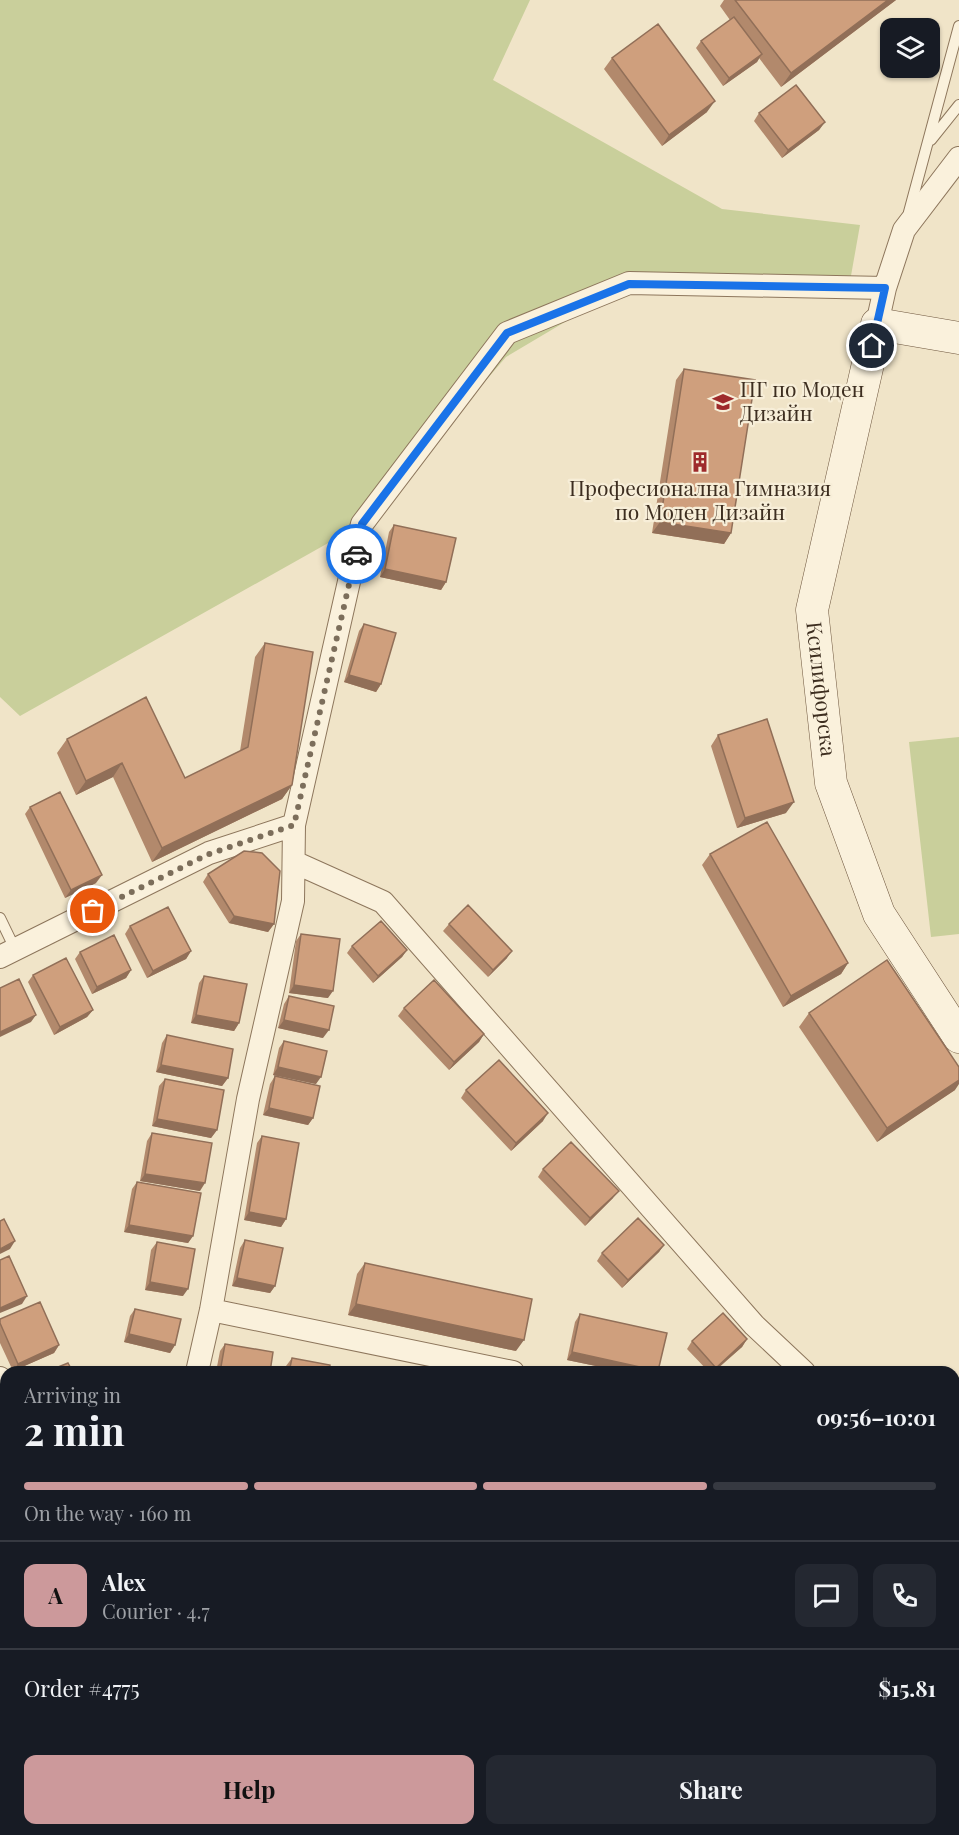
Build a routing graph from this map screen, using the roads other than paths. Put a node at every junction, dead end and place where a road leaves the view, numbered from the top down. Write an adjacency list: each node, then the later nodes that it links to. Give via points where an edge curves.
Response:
1 (959, 26): 3 (lane)
2 (959, 105): 3 (lane)
3 (927, 145): 5 (lane)
4 (959, 158): 5 (street, Ксилифорска)
5 (904, 230): 6 (street, Ксилифорска)
6 (885, 288): 7 (street, Ксилифорска); 9 (street, via 629,284 507,333 362,524)
7 (877, 324): 8 (street); 13 (street, Ксилифорска, via 812,610 831,783 879,914)
8 (959, 338)
9 (294, 825): 10 (street); 12 (street, via 209,854)
10 (294, 862): 14 (street, via 293,901 248,1099); 17 (street, via 383,902 754,1325)
11 (0, 918): 12 (lane)
12 (8, 953)
13 (959, 1037)
14 (211, 1311): 15 (street); 16 (street)
15 (198, 1366)
16 (483, 1366)
17 (798, 1366)

